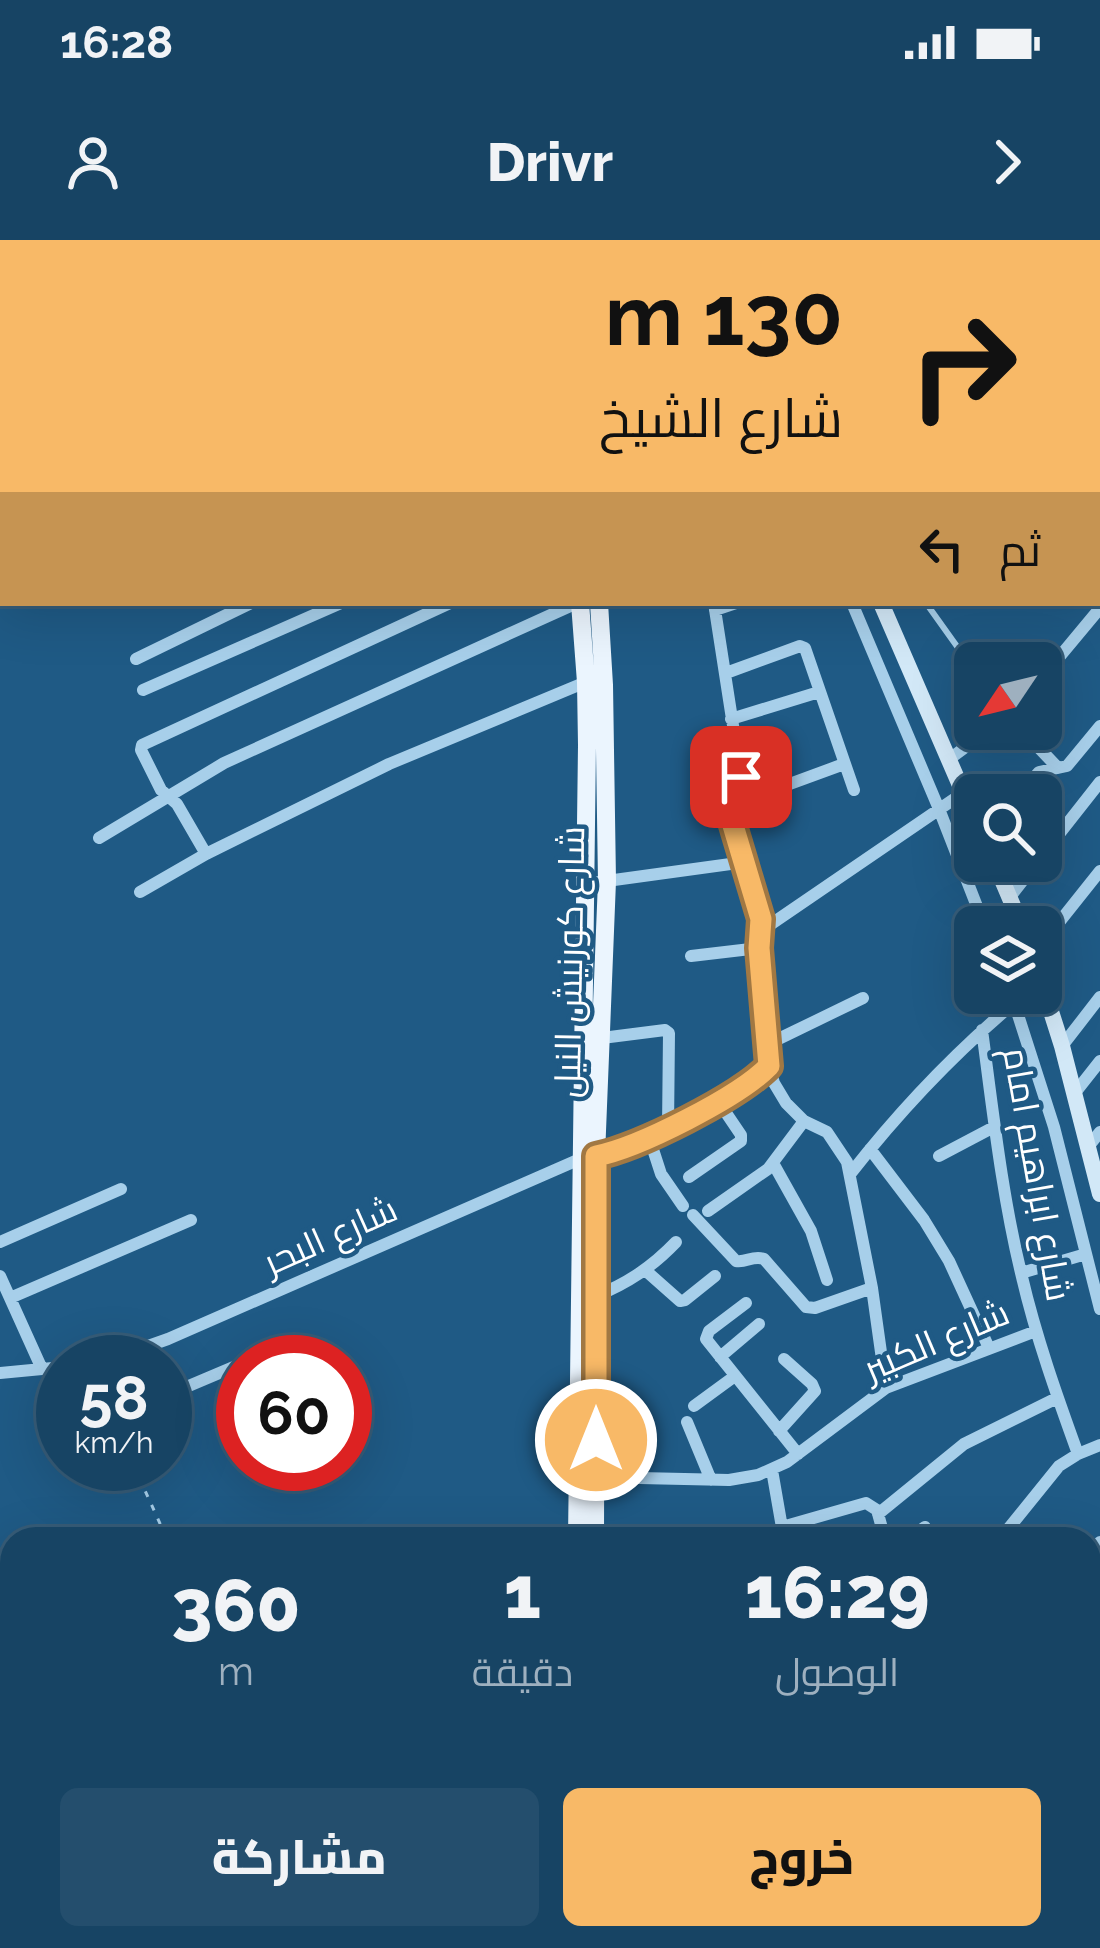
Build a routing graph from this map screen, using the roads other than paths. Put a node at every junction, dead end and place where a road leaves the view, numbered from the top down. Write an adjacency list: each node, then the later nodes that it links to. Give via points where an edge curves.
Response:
1 (245, 606): 14 (street)
2 (334, 606): 17 (street)
3 (443, 606): 30 (street, via 144,744)
4 (572, 606): 30 (street, via 280,736)
5 (579, 606): 16 (main road, شارع كورنيش النيل)
6 (599, 606): 39 (main road, شارع كورنيش النيل)
7 (853, 606): 33 (street)
8 (882, 606): 23 (main road)
9 (928, 606): 12 (lane)
10 (714, 607): 15 (street)
11 (1100, 608): 13 (street)
12 (954, 642)
13 (1062, 655)
14 (136, 659)
15 (726, 673): 18 (street, via 802,646); 19 (street)
16 (586, 682): 36 (street, via 389,764); 42 (main road, شارع كورنيش النيل)
17 (143, 690)
18 (819, 692): 19 (street); 24 (street)
19 (731, 718): 32 (street, via 741,777)
20 (1100, 726): 25 (street)
21 (962, 750): 23 (street)
22 (1041, 750): 25 (street)
23 (948, 760): 26 (main road)
24 (844, 764): 29 (street); 32 (street)
25 (1058, 768): 27 (street)
26 (954, 774)
27 (1038, 774)
28 (1100, 782): 34 (street)
29 (854, 790)
30 (168, 795): 35 (street); 36 (street)
31 (954, 799): 33 (street)
32 (734, 804): 37 (street)
33 (939, 809): 45 (street); 48 (street)
34 (1062, 831)
35 (99, 838)
36 (206, 854): 43 (street)
37 (745, 862): 39 (street); 48 (street)
38 (1100, 871): 47 (street)
39 (607, 881): 42 (street); 57 (main road, شارع كورنيش النيل)
40 (1003, 882): 44 (main road)
41 (1022, 882): 44 (street)
42 (585, 884): 72 (main road, شارع كورنيش النيل)
43 (140, 892)
44 (1010, 897): 46 (main road)
45 (977, 906)
46 (1014, 906)
47 (1062, 919)
48 (761, 931): 49 (street)
49 (759, 948): 50 (street); 58 (street)
50 (691, 956)
51 (863, 998): 58 (street)
52 (1100, 998): 59 (street)
53 (997, 1014): 56 (street)
54 (1017, 1014): 82 (street)
55 (1052, 1014): 59 (main road)
56 (982, 1030): 65 (street, شارع ابراهيم امام); 70 (street)
57 (602, 1038): 66 (street, via 669,1033); 72 (main road, شارع كورنيش النيل)
58 (766, 1045): 61 (street)
59 (1062, 1046): 62 (main road)
60 (1100, 1060): 62 (street)
61 (769, 1066): 63 (street, شارع البحر); 64 (street, via 780,1094)
62 (1074, 1094): 69 (main road)
63 (718, 1101): 66 (street, شارع البحر); 75 (street, via 741,1141)
64 (805, 1121): 73 (street); 74 (street, via 835,1141)
65 (994, 1126): 71 (street); 84 (street, شارع ابراهيم امام)
66 (668, 1128): 68 (street, شارع البحر)
67 (1100, 1132): 69 (street)
68 (649, 1138): 72 (street, شارع البحر); 78 (street, via 661,1174)
69 (1088, 1147): 77 (main road)
70 (870, 1149): 74 (street); 96 (street, via 949,1261)
71 (939, 1156)
72 (588, 1158): 89 (main road, شارع كورنيش النيل); 95 (street, شارع البحر); 105 (main road, شارع كورنيش النيل)
73 (773, 1163): 78 (street); 87 (street, via 811,1231)
74 (851, 1174): 88 (street)
75 (689, 1177)
76 (121, 1189): 80 (street)
77 (1100, 1191)
78 (694, 1211): 88 (street, via 736,1261 764,1259 806,1307)
79 (191, 1220): 90 (street)
80 (0, 1242)
81 (676, 1242): 83 (street)
82 (1086, 1253): 84 (street); 92 (street)
83 (645, 1270): 86 (street, via 680,1301); 89 (street)
84 (1021, 1273): 94 (street, شارع ابراهيم امام)
85 (0, 1276): 90 (street)
86 (715, 1276)
87 (827, 1280)
88 (872, 1288): 103 (street)
89 (596, 1296): 105 (main road, شارع كورنيش النيل)
90 (10, 1298): 98 (street)
91 (746, 1303): 97 (street, via 706,1335)
92 (1100, 1309)
93 (759, 1324): 97 (street)
94 (1036, 1330): 96 (street, شارع الكبير); 104 (street, شارع ابراهيم امام)
95 (177, 1335)
96 (989, 1348): 103 (street, شارع الكبير)
97 (721, 1357): 102 (street)
98 (36, 1358)
99 (784, 1359): 108 (street, via 815,1391)
100 (36, 1369): 101 (street)
101 (0, 1373)
102 (736, 1376): 106 (street); 108 (street)
103 (886, 1388): 110 (street, شارع الكبير)
104 (1057, 1398): 111 (street, شارع ابراهيم امام); 115 (street, via 964,1444)
105 (587, 1403): 113 (main road, شارع كورنيش النيل); 116 (main road, شارع كورنيش النيل)
106 (694, 1406)
107 (687, 1423): 114 (street)
108 (779, 1431): 110 (street)
109 (1100, 1445): 111 (street)
110 (798, 1454): 112 (street, شارع الكبير)
111 (1078, 1454): 121 (street, via 1055,1469)
112 (772, 1470): 114 (street, شارع الكبير); 118 (street)
113 (596, 1478): 114 (street, شارع الكبير); 117 (main road, شارع كورنيش النيل)
114 (711, 1480)
115 (878, 1514): 119 (street, via 866,1503); 120 (street)
116 (578, 1527)
117 (595, 1527)
118 (782, 1527)
119 (800, 1527)
120 (882, 1527)
121 (1009, 1527)

